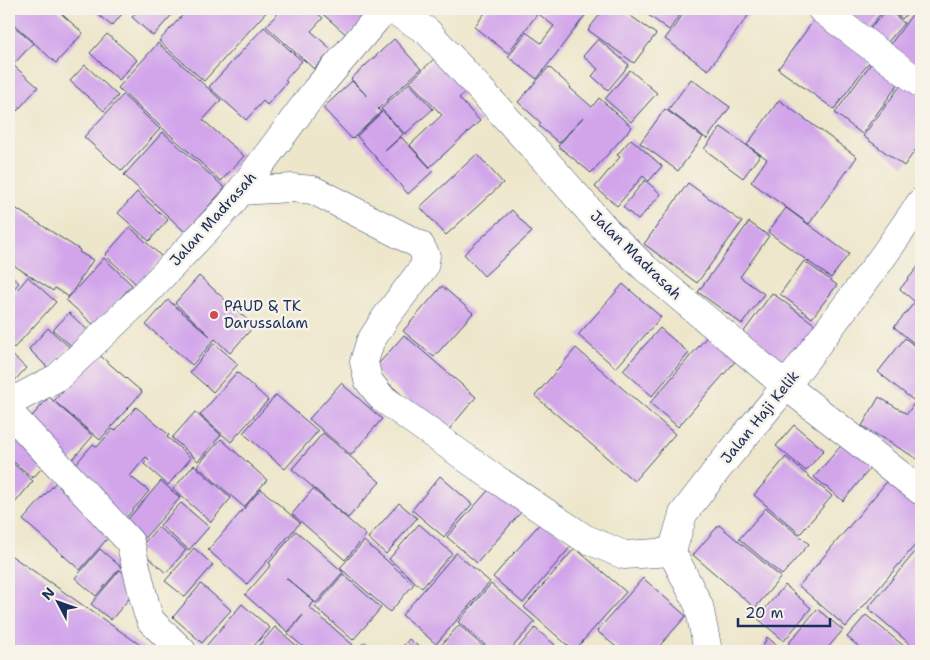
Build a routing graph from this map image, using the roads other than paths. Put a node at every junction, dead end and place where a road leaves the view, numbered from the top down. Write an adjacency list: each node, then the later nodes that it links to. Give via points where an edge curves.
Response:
1 (391, 9): 4 (street, Jalan Madrasah, via 378,17 316,90); 6 (street, Jalan Madrasah, via 427,31 607,232 645,268)
2 (821, 9): 3 (street)
3 (921, 84)
4 (242, 191): 7 (street, Jalan Madrasah, via 141,298 58,377); 10 (street, via 313,190 420,245 426,256 424,267 370,342 364,362 368,380 382,398 584,538 624,555)
5 (921, 202): 6 (street, Jalan Haji Kelik)
6 (786, 386): 9 (street, Jalan Madrasah); 10 (street, Jalan Haji Kelik, via 683,514)
7 (9, 403)
8 (9, 412): 11 (street, via 130,542 151,621)
9 (921, 491)
10 (672, 552): 12 (street, via 699,606)
11 (182, 651)
12 (708, 651)

